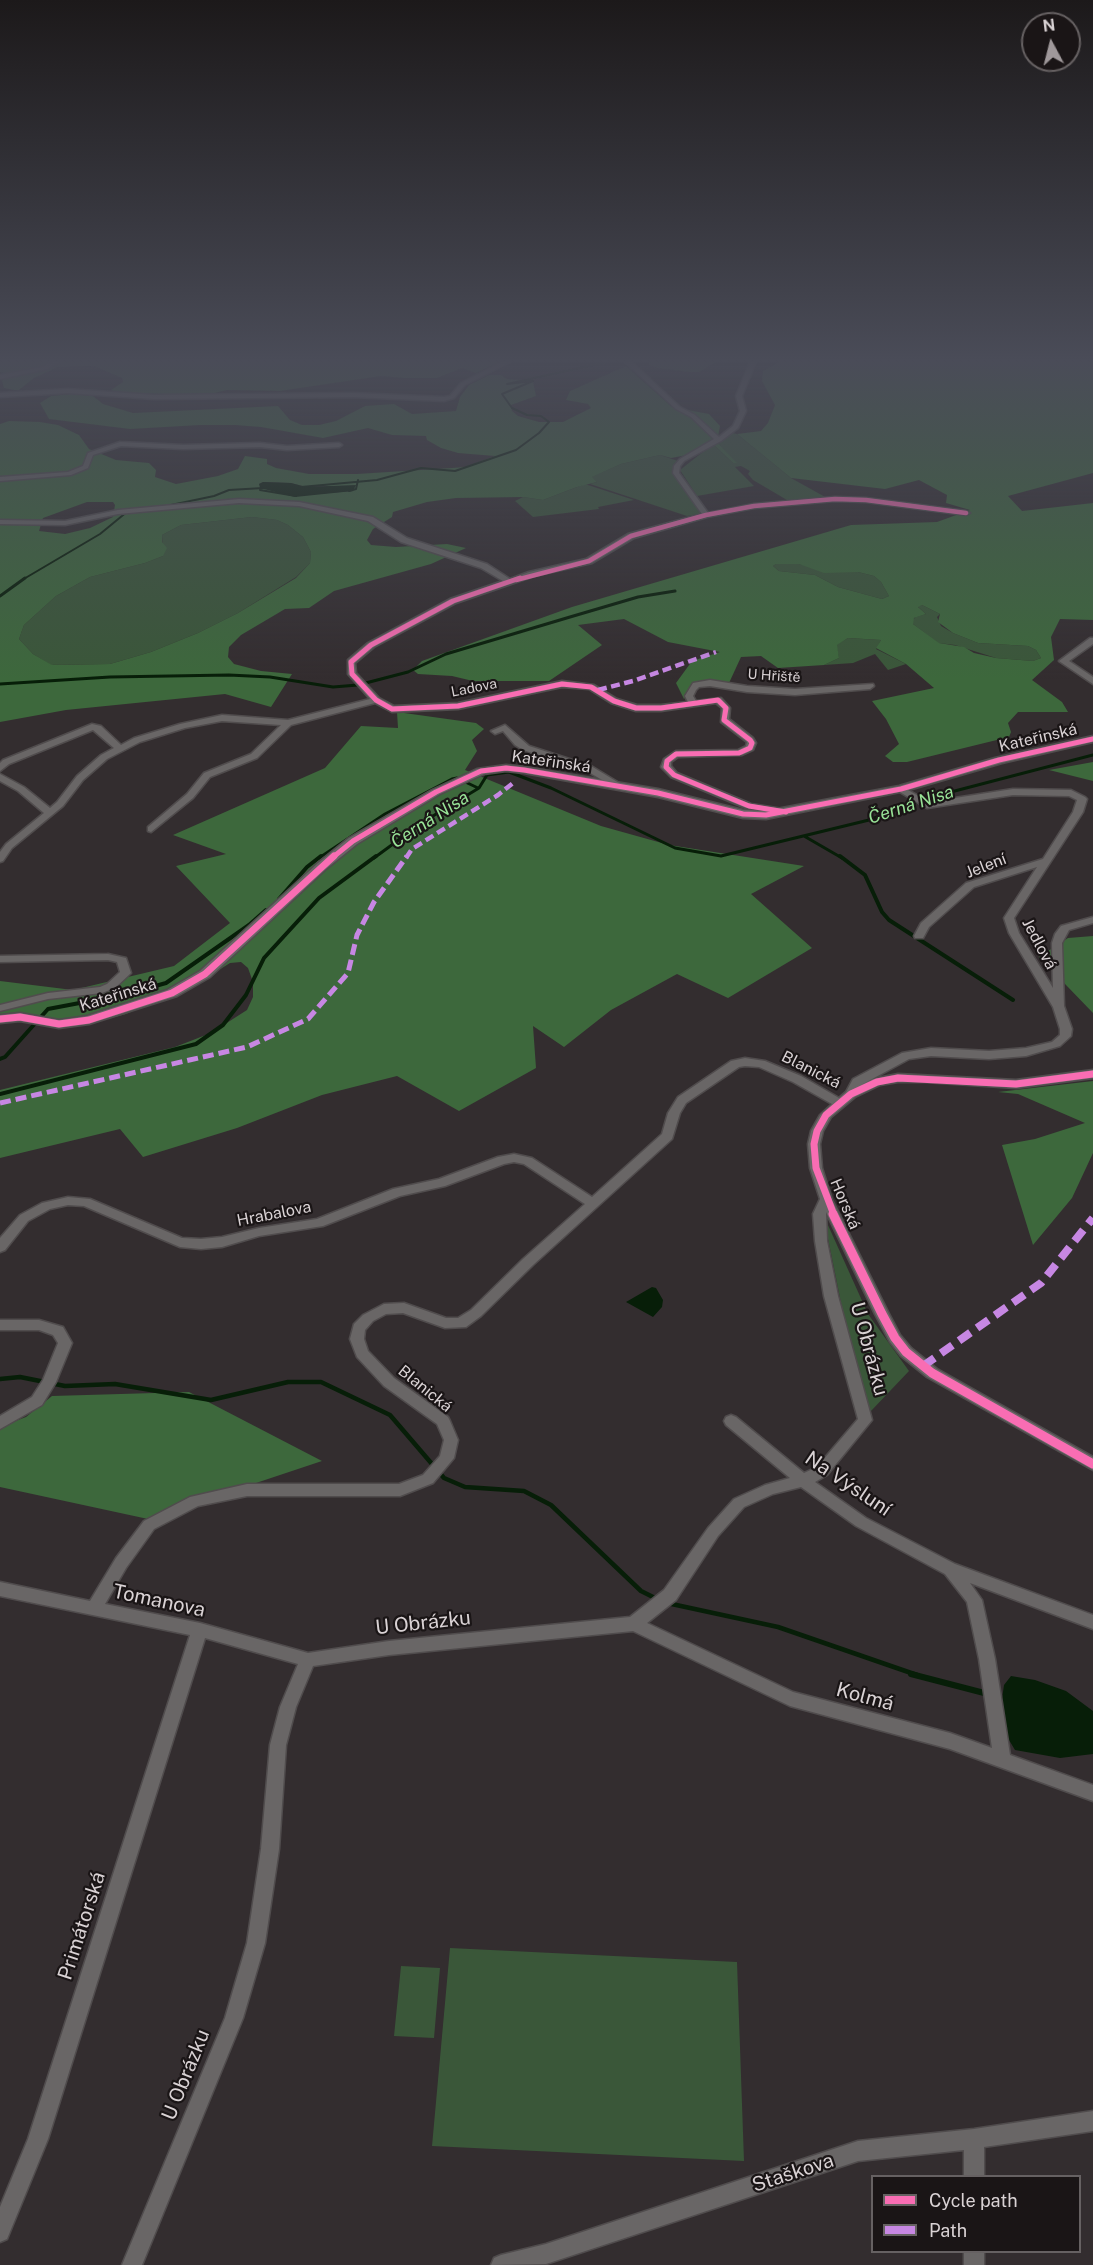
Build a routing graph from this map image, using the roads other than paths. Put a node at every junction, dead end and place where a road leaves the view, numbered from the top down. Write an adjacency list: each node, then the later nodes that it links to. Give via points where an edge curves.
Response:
1 (84, 468): 3 (street, via 69,474)
2 (678, 468): 5 (street, via 676,473)
3 (0, 479)
4 (966, 513): 5 (street, Ladova, via 835,498)
5 (706, 515): 7 (street, Ladova, via 631,536 589,561)
6 (0, 522): 7 (street, via 65,523 122,512 252,501 307,506 370,519 404,540 484,566)
7 (510, 582): 11 (street, Ladova, via 441,607 371,645 351,662 352,674)
8 (1093, 640): 9 (street, via 1063,661)
9 (1093, 681)
10 (870, 686): 12 (street, U Hřiště, via 795,692 710,682 696,685 689,696)
11 (376, 700): 12 (street, Ladova, via 392,709 458,706 572,684 591,687 636,708); 13 (street)
12 (693, 703): 21 (street, Ladova, via 721,701 726,708 724,720 750,740 750,748 739,753 676,754 666,767 749,806)
13 (288, 723): 16 (street, via 234,717 213,719 159,732); 23 (street, via 254,756 207,774 190,795)
14 (495, 731): 19 (street, via 505,728 526,748 588,768)
15 (1093, 739): 20 (street, Kateřinská, via 999,760)
16 (119, 748): 17 (street, via 92,727 6,762); 22 (street, via 80,778)
17 (0, 768)
18 (0, 777): 22 (street)
19 (619, 786): 21 (street, Kateřinská, via 743,814); 31 (street, Kateřinská, via 506,768 481,771 353,841 205,974 172,993 89,1020 60,1023 20,1017)
20 (906, 792): 21 (street, Kateřinská); 25 (street, Jedlová, via 927,806 1013,792 1071,793 1082,799 1078,812)
21 (786, 812)
22 (50, 813): 24 (street, via 9,846)
23 (151, 829)
24 (0, 859)
25 (1046, 861): 27 (street, Jelení, via 970,885 925,925); 29 (street, Jedlová, via 1009,918)
26 (1093, 920): 29 (street, via 1065,928 1060,934)
27 (919, 936)
28 (0, 959): 30 (street, via 108,957 122,960 126,973 102,990 48,996)
29 (1059, 1007): 33 (street, Jedlová, via 1066,1029 1065,1036 1056,1044 989,1056 915,1054 871,1073 857,1082)
30 (0, 1008)
31 (0, 1019)
32 (1093, 1074): 33 (street, Horská, via 1016,1084 898,1078)
33 (851, 1094): 34 (street, Horská)
34 (839, 1103): 35 (street, Horská, via 826,1115 814,1143 816,1168); 36 (street, Blanická, via 761,1064 735,1064 682,1100 668,1136)
35 (826, 1200): 41 (street, Horská, via 882,1314 906,1352 932,1373); 42 (street, U Obrázku, via 819,1215 821,1241 831,1296 865,1420 822,1471)
36 (592, 1203): 37 (street, Hrabalova, via 528,1161 514,1158 441,1183 397,1192 319,1223 222,1242 180,1242 86,1202 68,1201 46,1206 24,1218); 45 (street, Blanická, via 461,1323 445,1323 404,1308 384,1309 359,1328 357,1339 362,1353 388,1383 443,1421 451,1440 447,1458 428,1479 400,1490 247,1490 195,1501 150,1525)
37 (0, 1247)
38 (0, 1325): 40 (street, via 39,1325 58,1331 65,1344 37,1401)
39 (730, 1421): 42 (street, Na Výsluní)
40 (0, 1423)
41 (1093, 1464)
42 (803, 1481): 43 (street, Na Výsluní, via 861,1522); 47 (street, U Obrázku, via 770,1489 739,1503 713,1532 670,1595)
43 (950, 1569): 46 (street, Na Výsluní); 50 (street, Na Výsluní, via 974,1600)
44 (0, 1589): 45 (street, Tomanova)
45 (93, 1609): 48 (street, Tomanova)
46 (1093, 1622)
47 (634, 1624): 49 (street, U Obrázku, via 389,1648); 50 (street, Kolmá, via 790,1699 951,1742)
48 (200, 1630): 49 (street, Tomanova); 55 (street, Primátorská, via 38,2139)
49 (308, 1660): 57 (street, U Obrázku, via 288,1707 278,1745 270,1849 256,1943 234,2018)
50 (1002, 1761): 51 (street, Kolmá)
51 (1093, 1793)
52 (1093, 2121): 53 (street, Staškova)
53 (974, 2139): 54 (street); 56 (street, Staškova, via 858,2151)
54 (974, 2175)
55 (0, 2232)
56 (548, 2260): 58 (street, Staškova)
57 (132, 2265)
58 (501, 2265)

